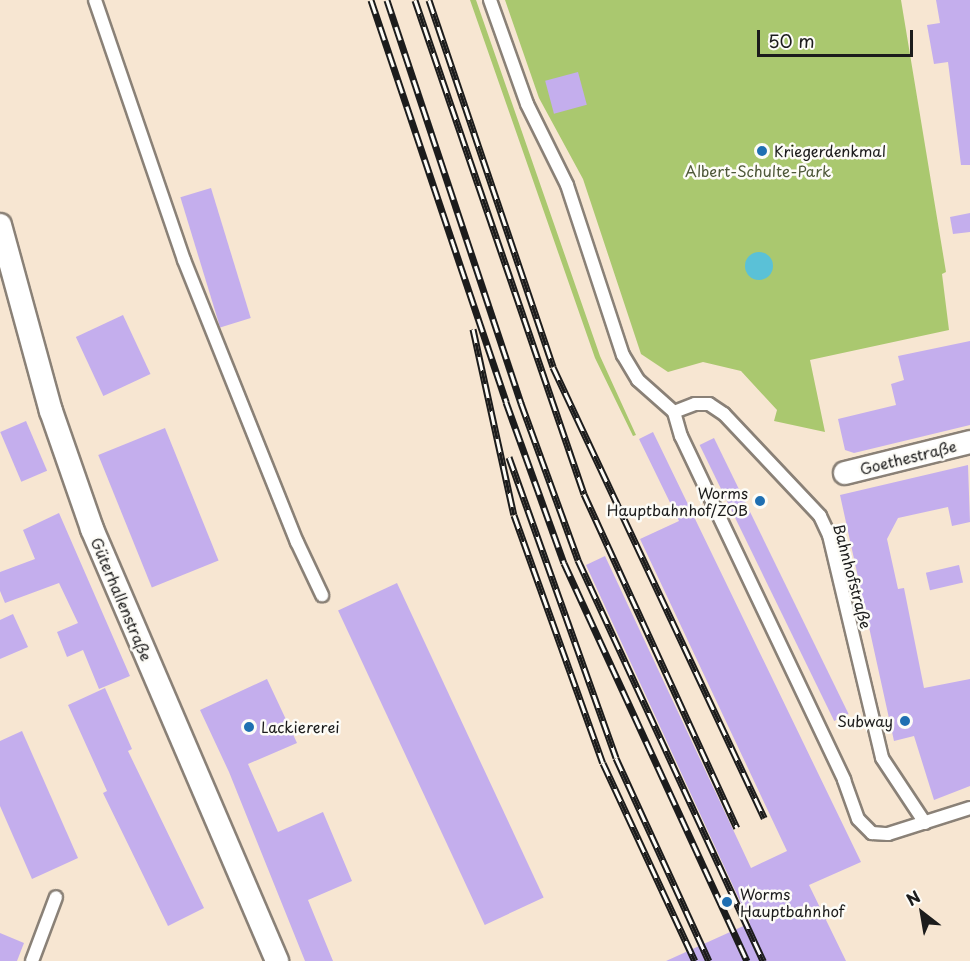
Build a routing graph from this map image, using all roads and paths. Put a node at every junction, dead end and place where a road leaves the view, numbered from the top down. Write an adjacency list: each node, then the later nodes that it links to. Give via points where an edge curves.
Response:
1 (95, 0): 8 (lane, via 184,260)
2 (490, 0): 5 (lane, via 527,104 567,186 623,355 638,380)
3 (0, 225): 4 (street, Güterhallenstraße)
4 (3, 256): 13 (street, Güterhallenstraße, via 92,529)
5 (674, 412): 10 (lane, via 681,436 844,780 858,819 879,835); 10 (lane, Bahnhofstraße, via 695,404 709,404 724,414 820,516 829,535 882,758)
6 (970, 442): 7 (street, Goethestraße)
7 (845, 473)
8 (322, 596)
9 (970, 808): 10 (lane)
10 (925, 823)
11 (56, 897): 12 (lane)
12 (32, 961)
13 (278, 961)

